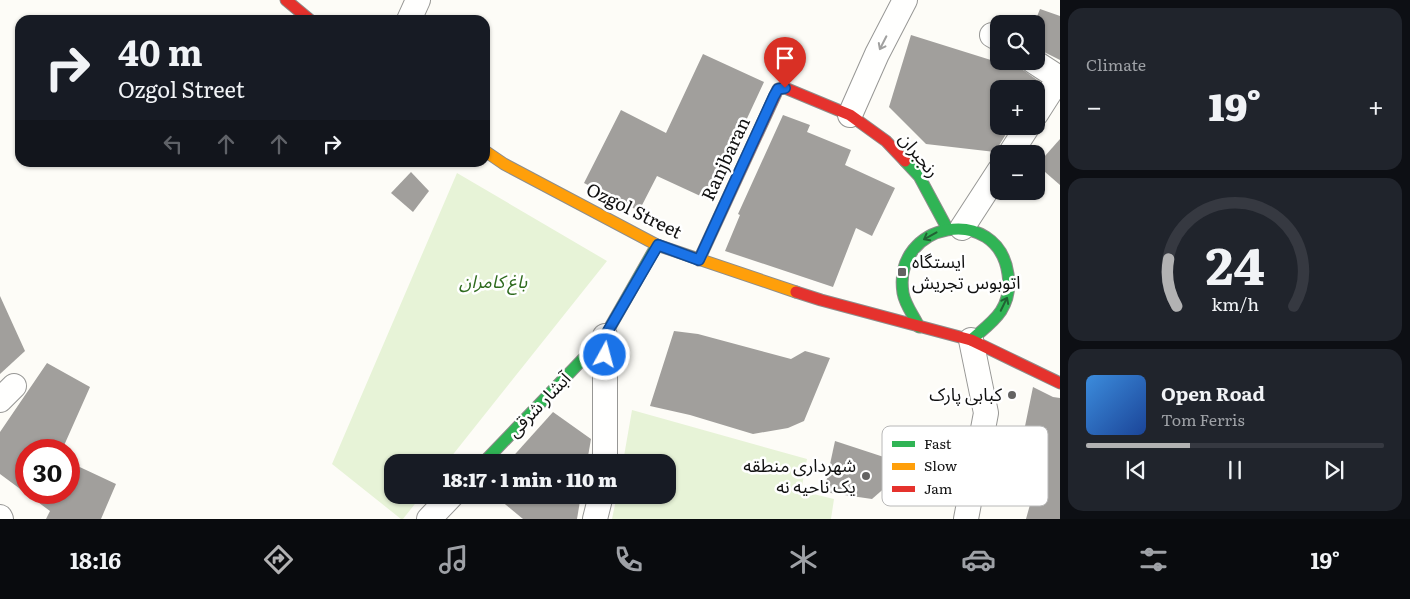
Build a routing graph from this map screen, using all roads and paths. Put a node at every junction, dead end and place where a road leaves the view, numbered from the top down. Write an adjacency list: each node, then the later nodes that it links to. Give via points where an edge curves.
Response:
1 (286, 0): 4 (main road)
2 (418, 0): 5 (street)
3 (905, 0): 8 (street, one-way to 8)
4 (304, 15)
5 (411, 15)
6 (1045, 69): 7 (street, via 1059,78)
7 (1045, 100)
8 (850, 115): 11 (main road, رنجبران, via 886,140 919,176); 13 (main road, Ranjbaran, via 785,88 778,89)
9 (490, 154): 12 (main road, Ozgol Street)
10 (990, 182): 11 (street)
11 (954, 228): 14 (main road, one-way to 14, via 930,234 916,245 906,260 903,294); 16 (main road, one-way to 11, via 1003,308 1010,279 1007,264 990,239 976,232)
12 (658, 245): 13 (main road, Ozgol Street); 15 (main road, آبشار شرقی)
13 (699, 260): 14 (main road, Ozgol Street)
14 (919, 327): 16 (main road)
15 (605, 336): 19 (main road, آبشار شرقی); 20 (street)
16 (971, 340): 17 (main road); 18 (street, via 986,413)
17 (1060, 383)
18 (984, 426)
19 (492, 454)
20 (605, 454)
21 (443, 504): 24 (street)
22 (599, 504): 25 (street)
23 (968, 506): 26 (street)
24 (429, 519)
25 (595, 519)
26 (966, 519)

